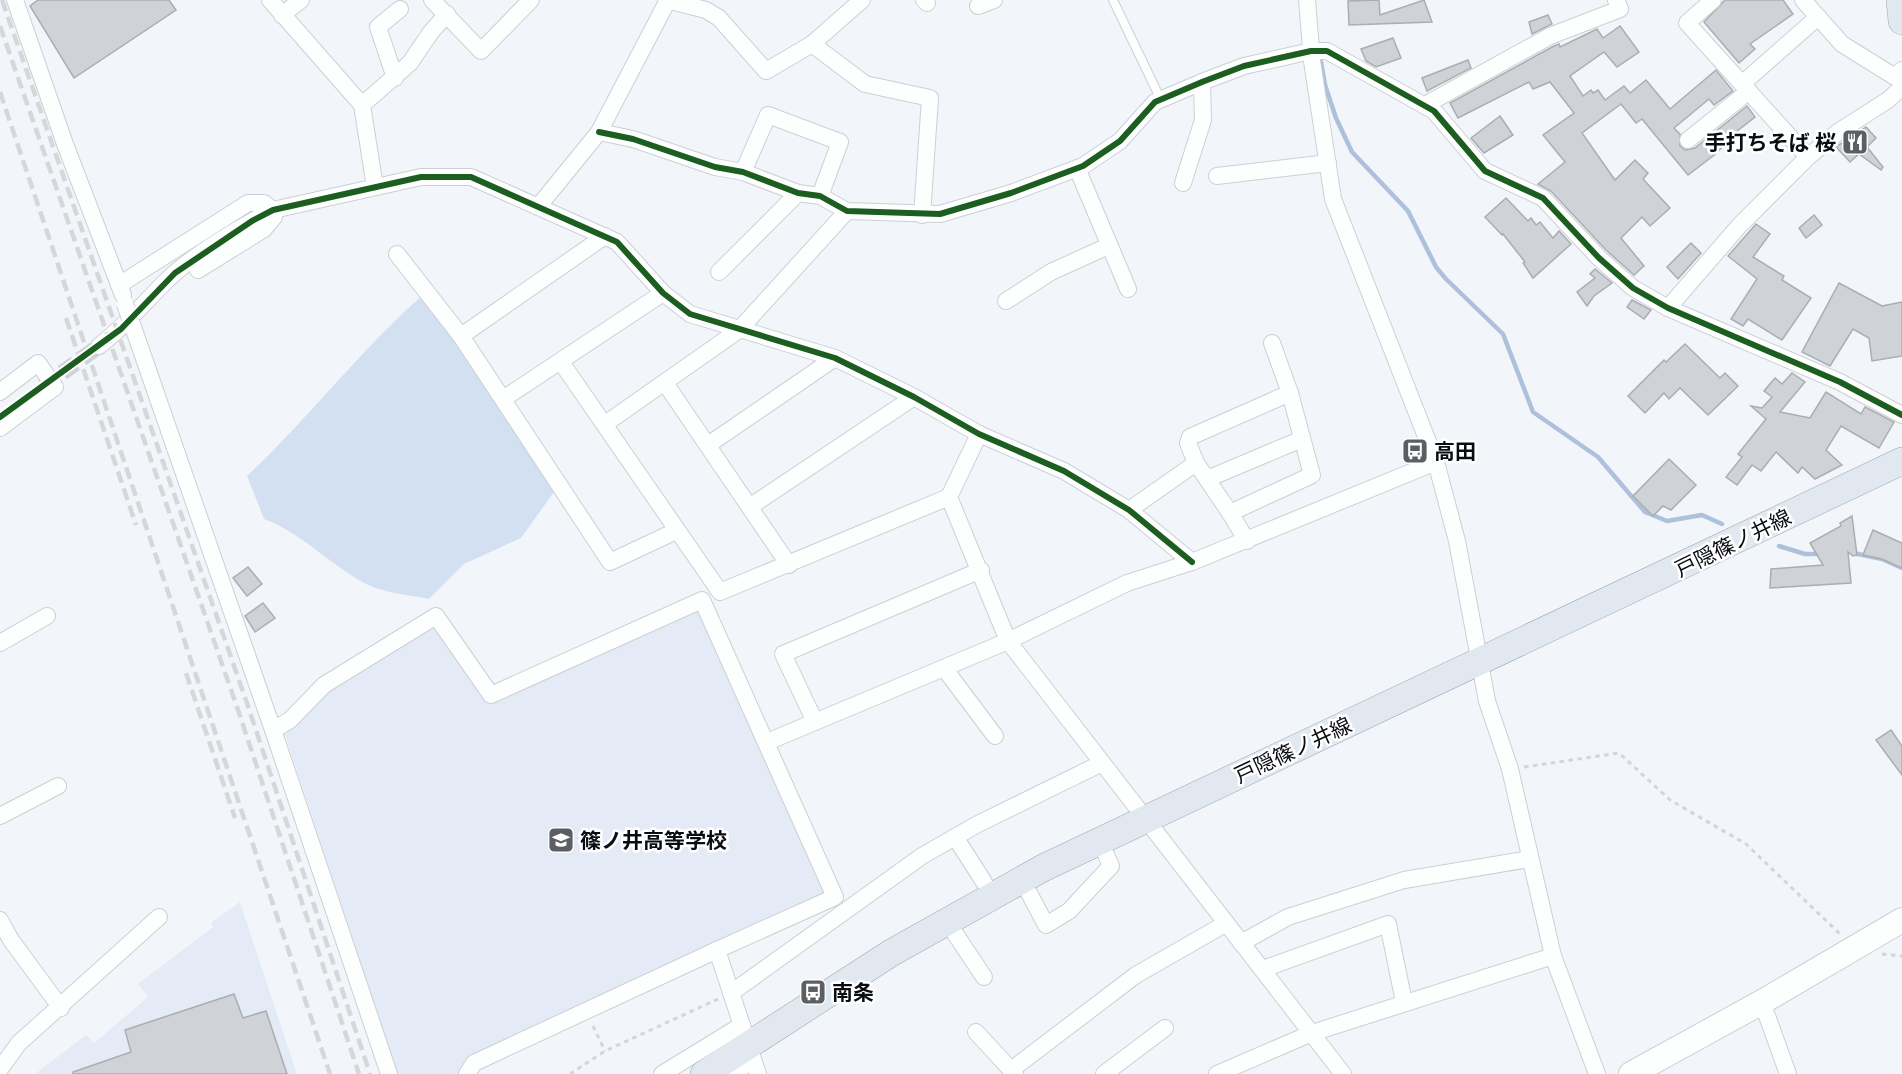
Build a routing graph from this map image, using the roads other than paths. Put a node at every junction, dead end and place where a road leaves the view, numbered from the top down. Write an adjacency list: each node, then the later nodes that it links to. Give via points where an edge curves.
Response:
1 (15, 0): 51 (street)
2 (270, 0): 18 (street)
3 (301, 0): 18 (street)
4 (432, 0): 19 (street)
5 (531, 0): 19 (street, via 481,51)
6 (667, 0): 15 (street); 32 (street)
7 (862, 0): 22 (street)
8 (994, 0): 16 (street)
9 (1113, 0): 29 (lane)
10 (1307, 0): 23 (street)
11 (1616, 0): 31 (street, via 1620,9 1550,36)
12 (1713, 0): 27 (street, via 1687,23)
13 (1803, 0): 20 (street)
14 (1900, 0): 21 (main road)
15 (712, 5): 22 (street, via 766,71)
16 (978, 6)
17 (400, 9): 25 (street, via 378,27)
18 (282, 15): 30 (street)
19 (447, 15): 25 (street)
20 (1818, 18): 24 (street, via 1842,44 1895,77); 27 (street)
21 (1902, 21)
22 (812, 44): 46 (street, via 866,84 930,98)
23 (1311, 51): 26 (street, via 1244,66); 31 (street, via 1327,51); 35 (street)
24 (1902, 70)
25 (395, 78): 30 (street)
26 (1202, 82): 29 (street); 39 (street, via 1203,120)
27 (1746, 87): 33 (street); 34 (street)
28 (1902, 87): 34 (street)
29 (1161, 99): 36 (street, via 1120,141)
30 (362, 105): 40 (street)
31 (1425, 105): 55 (street, via 1452,129 1485,171 1543,198 1633,288)
32 (599, 132): 37 (street); 43 (street)
33 (1688, 140)
34 (1808, 157): 55 (street, via 1739,226)
35 (1328, 164): 38 (street); 77 (street, via 1333,199)
36 (1077, 168): 46 (street, via 1011,193 940,214); 48 (street)
37 (742, 172): 41 (street); 42 (street, via 768,115 840,142)
38 (1216, 176)
39 (1183, 183)
40 (375, 187): 43 (street, via 421,177 471,177); 44 (street)
41 (798, 193): 42 (street); 50 (street)
42 (820, 196): 45 (street)
43 (538, 207): 47 (street)
44 (273, 210): 51 (street, via 264,203 248,203); 56 (street, via 274,218 264,229 175,287); 60 (street, via 175,273 130,321)
45 (846, 211): 46 (street); 57 (street)
46 (922, 215)
47 (605, 236): 53 (street, via 617,242); 58 (street)
48 (1108, 246): 52 (street); 54 (street, via 1051,272)
49 (397, 254): 58 (street)
50 (719, 272)
51 (120, 285): 56 (street, bridge)
52 (1128, 289)
53 (663, 293): 57 (street, via 690,314); 62 (street)
54 (1006, 301)
55 (1668, 308): 69 (street, via 1840,382)
56 (133, 327): 95 (street)
57 (739, 330): 61 (street); 63 (street)
58 (461, 336): 68 (street)
59 (1272, 343): 66 (street)
60 (99, 346)
61 (835, 358): 67 (street); 75 (street)
62 (561, 362): 68 (street); 71 (street)
63 (665, 383): 71 (street); 75 (street)
64 (43, 387): 70 (street)
65 (0, 392): 72 (street, via 38,363 56,387)
66 (1290, 393): 74 (street); 78 (street, via 1190,436 1188,443)
67 (914, 397): 73 (street); 81 (street)
68 (502, 399): 84 (street, via 610,562)
69 (1902, 415)
70 (0, 417)
71 (605, 424): 84 (street)
72 (0, 428)
73 (979, 434): 80 (street); 82 (street, via 1064,471)
74 (1302, 439): 79 (street); 83 (street, via 1312,475)
75 (708, 445): 81 (street)
76 (1902, 461): 92 (main road, 戸隠篠ノ井線)
77 (1436, 462): 85 (street); 92 (street, via 1457,541)
78 (1196, 463): 79 (street); 82 (street)
79 (1207, 479): 83 (street)
80 (949, 497): 87 (street); 88 (street)
81 (751, 506): 87 (street)
82 (1129, 510): 86 (street)
83 (1230, 513): 85 (street)
84 (676, 531): 87 (street, via 720,592)
85 (1246, 541): 86 (street)
86 (1192, 562): 90 (street, via 1127,583)
87 (789, 565)
88 (981, 570): 90 (street); 94 (street, via 783,654)
89 (47, 616): 91 (street)
90 (1008, 640): 93 (street); 98 (street)
91 (0, 643)
92 (1478, 663): 101 (main road, 戸隠篠ノ井線); 104 (street, via 1510,769)
93 (944, 668): 94 (street); 96 (street)
94 (815, 723): 97 (street)
95 (273, 730): 97 (street, via 290,720 324,685 436,616 491,695 702,600); 130 (street)
96 (995, 736)
97 (767, 742): 107 (street)
98 (1102, 763): 101 (street); 102 (street)
99 (58, 786): 100 (street)
100 (0, 816)
101 (1145, 820): 103 (main road, 戸隠篠ノ井線); 112 (street)
102 (955, 837): 105 (street); 107 (street)
103 (1100, 841): 106 (street, via 1111,866 1069,911 1046,925); 110 (main road, 戸隠篠ノ井線)
104 (1529, 859): 113 (street, via 1404,880 1288,917); 116 (street)
105 (984, 882)
106 (1029, 893)
107 (840, 903): 115 (street); 119 (street)
108 (159, 917): 122 (street)
109 (0, 920): 114 (street)
110 (946, 920): 118 (street); 126 (main road, 戸隠篠ノ井線)
111 (1902, 920): 121 (street)
112 (1225, 924): 113 (street); 129 (street, via 1136,975)
113 (1241, 943): 117 (street)
114 (5, 945): 122 (street)
115 (717, 950): 119 (street); 131 (street, via 474,1063)
116 (1553, 956): 120 (street); 137 (street)
117 (1263, 969): 120 (street, via 1388,924); 125 (street)
118 (984, 977)
119 (731, 993): 126 (street)
120 (1404, 1002): 125 (street)
121 (1762, 1002): 138 (street); 139 (street)
122 (61, 1008): 127 (street, via 19,1043)
123 (1165, 1029): 128 (street)
124 (976, 1032): 129 (street)
125 (1312, 1033): 135 (street); 136 (street)
126 (750, 1051): 132 (street); 133 (main road, 戸隠篠ノ井線); 134 (street)
127 (0, 1069)
128 (1114, 1071)
129 (1013, 1072)
130 (389, 1074)
131 (466, 1074)
132 (662, 1074)
133 (704, 1074)
134 (732, 1074)
135 (1219, 1074)
136 (1343, 1074)
137 (1597, 1074)
138 (1631, 1074)
139 (1788, 1074)

